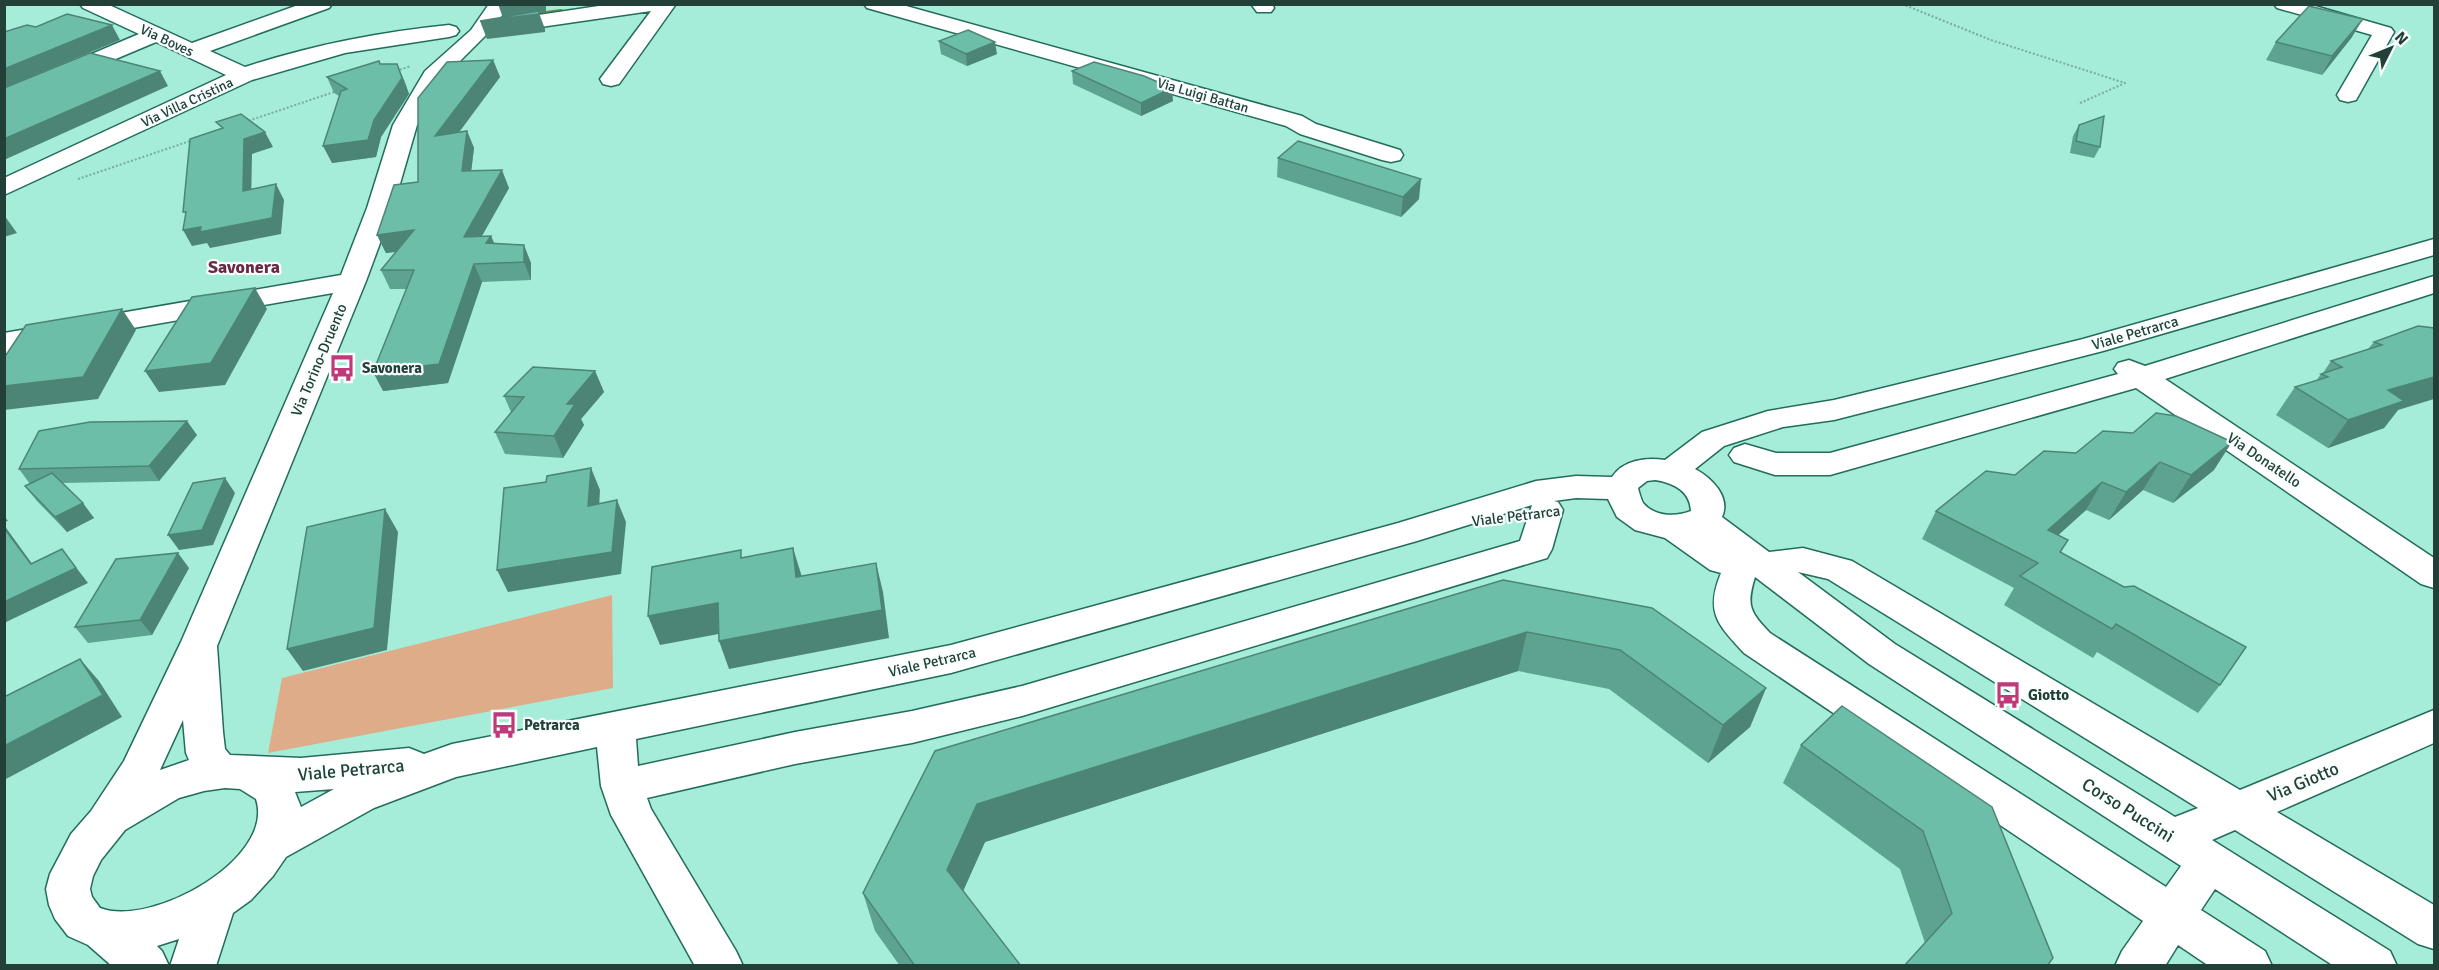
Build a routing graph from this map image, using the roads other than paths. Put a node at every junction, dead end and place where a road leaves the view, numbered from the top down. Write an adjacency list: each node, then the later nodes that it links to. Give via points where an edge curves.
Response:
1 (144, 4): 9 (street)
2 (322, 4): 12 (street)
3 (490, 4): 10 (street)
4 (500, 4): 10 (street, Via Torino-Druento)
5 (657, 4): 10 (street, Via Villa Cristina)
6 (666, 4): 14 (street)
7 (874, 4): 17 (street, Via Luigi Battan, via 1294,121 1308,129)
8 (2284, 4): 15 (street, via 2384,32)
9 (93, 10): 11 (street, Via Boves)
10 (458, 34): 13 (street, Via Villa Cristina, via 377,41 310,53); 22 (street, Via Torino-Druento, via 405,124 380,208)
11 (156, 35): 12 (street, Via Boves); 16 (street)
12 (190, 51): 13 (street, Via Boves)
13 (244, 75): 18 (street, Via Villa Cristina)
14 (611, 79)
15 (2348, 95)
16 (4, 99)
17 (1391, 154)
18 (4, 188)
19 (2434, 247): 20 (street, Viale Petrarca)
20 (2399, 257): 21 (street); 24 (street, Viale Petrarca)
21 (2434, 276)
22 (352, 281): 25 (street, via 9,341); 36 (street, Via Torino-Druento)
23 (2434, 284): 26 (street)
24 (2093, 345): 26 (street, Via Donatello); 27 (street, Viale Petrarca)
25 (4, 349)
26 (2141, 377): 28 (street, via 1830,464 1775,464); 35 (street, Via Donatello)
27 (1834, 410): 28 (street, Viale Petrarca, via 1798,433); 29 (street, Viale Petrarca, via 1779,418 1713,440)
28 (1745, 455): 32 (street, Viale Petrarca)
29 (1672, 471): 30 (street, via 1641,470 1629,476); 32 (street, Corso Puccini)
30 (1625, 499): 31 (street, Viale Petrarca); 32 (street, via 1647,522); 33 (street, Viale Petrarca, via 1576,487 1536,492)
31 (1546, 510): 33 (street, Viale Petrarca); 41 (street, via 1535,549 1445,576 1022,701)
32 (1693, 512): 34 (street, Corso Puccini)
33 (1405, 533): 38 (street, Viale Petrarca, via 951,659)
34 (1752, 570): 42 (street, via 1787,559 1814,560 1840,570); 44 (street, Corso Puccini, via 1800,615 1882,654); 48 (street, via 1730,598 1737,622 1757,643)
35 (2434, 575)
36 (200, 642): 40 (street, Via Torino-Druento, via 206,753); 43 (street, Via Torino-Druento, via 139,772)
37 (2434, 726): 42 (street, Via Giotto)
38 (616, 727): 39 (street, Viale Petrarca); 41 (street)
39 (452, 761): 40 (street, Viale Petrarca, via 318,774); 45 (street, Viale Petrarca, via 359,796)
40 (234, 773): 43 (street, via 191,776 158,789); 45 (street, via 273,788 281,812)
41 (622, 786): 53 (street, via 632,814)
42 (2237, 810): 44 (street, Via Giotto); 49 (street)
43 (106, 824): 50 (street, Via Torino-Druento, via 86,847 68,889 71,905 84,922)
44 (2172, 838): 46 (street, Corso Puccini)
45 (271, 844): 47 (street, via 258,863)
46 (2209, 861): 48 (street); 56 (street, Corso Puccini)
47 (216, 900): 50 (street, via 180,919 138,931); 52 (street)
48 (2173, 915): 54 (street); 55 (street)
49 (2434, 929)
50 (104, 930): 51 (street, Via Torino-Druento)
51 (146, 966)
52 (193, 966)
53 (720, 966)
54 (2138, 966)
55 (2249, 966)
56 (2374, 966)

